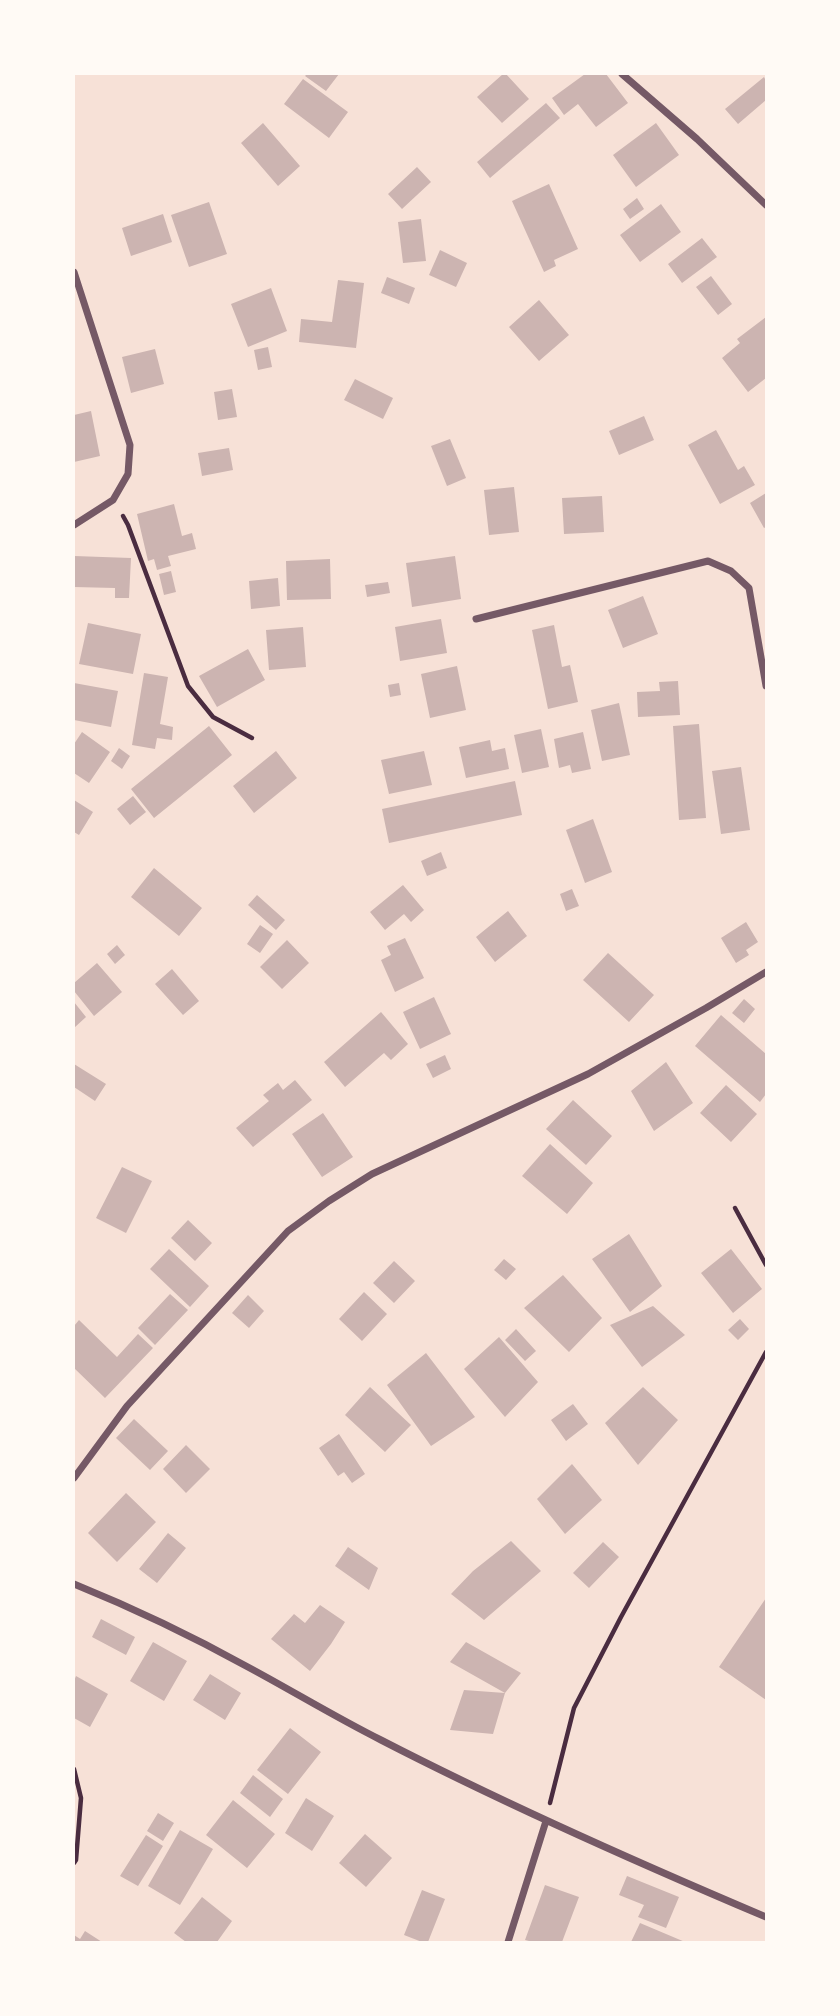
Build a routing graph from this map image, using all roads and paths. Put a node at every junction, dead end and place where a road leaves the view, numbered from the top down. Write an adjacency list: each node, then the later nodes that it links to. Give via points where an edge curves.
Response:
1 (622, 74): 2 (street)
2 (766, 205)
3 (74, 272): 4 (street, via 130,445 128,474)
4 (113, 499): 5 (street); 8 (path, via 128,526 188,686 213,717)
5 (74, 525)
6 (476, 619): 7 (street, via 708,561 731,570 749,588)
7 (766, 687)
8 (252, 738)
9 (766, 972): 13 (street, via 587,1074 372,1174 329,1201 288,1231 127,1406)
10 (735, 1208): 11 (path)
11 (766, 1265)
12 (766, 1352): 16 (path, via 574,1708)
13 (74, 1478)
14 (74, 1584): 16 (street, via 132,1608 377,1739)
15 (74, 1769): 17 (path, via 81,1798)
16 (546, 1821): 18 (street); 19 (street)
17 (74, 1863)
18 (766, 1917)
19 (508, 1942)

